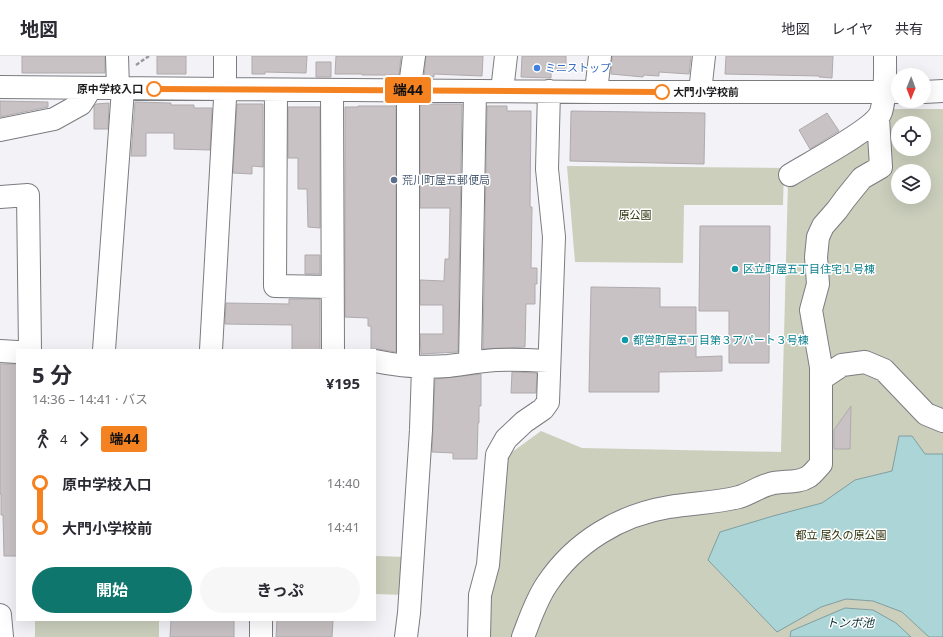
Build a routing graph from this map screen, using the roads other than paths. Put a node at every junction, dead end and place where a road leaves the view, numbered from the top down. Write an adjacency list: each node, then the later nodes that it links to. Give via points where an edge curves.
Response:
1 (117, 56): 10 (street)
2 (225, 56): 11 (street)
3 (414, 56): 14 (street)
4 (506, 56): 16 (street)
5 (600, 56): 19 (street)
6 (704, 56): 20 (street)
7 (886, 56): 21 (street)
8 (0, 87): 9 (street)
9 (91, 88): 10 (street); 24 (street, via 81,104 54,119)
10 (120, 88): 11 (street); 29 (street)
11 (225, 89): 12 (street); 30 (street)
12 (276, 90): 13 (street); 27 (street, via 275,286)
13 (332, 90): 14 (street); 27 (street)
14 (409, 90): 15 (street); 37 (street)
15 (475, 91): 16 (street); 36 (street)
16 (502, 91): 17 (street)
17 (548, 91): 19 (street); 35 (street, via 547,169 554,237)
18 (943, 91): 22 (street)
19 (596, 92): 20 (street)
20 (700, 92): 21 (street)
21 (891, 92): 23 (street)
22 (931, 92)
23 (878, 118): 25 (street, via 864,130); 38 (street, via 881,167 862,178 823,226 818,236 818,284 811,310)
24 (0, 130)
25 (790, 175)
26 (0, 196): 28 (street, via 28,195)
27 (332, 287): 31 (street)
28 (30, 349)
29 (104, 349)
30 (211, 349)
31 (333, 349)
32 (0, 351): 33 (street)
33 (16, 352)
34 (376, 361): 37 (street)
35 (548, 361): 36 (street); 45 (street, via 548,402 544,409 506,438 497,455 488,566 480,595)
36 (470, 363): 37 (street)
37 (415, 366): 44 (street, via 421,430)
38 (821, 379): 39 (street, via 842,365 865,362 884,370 926,414); 46 (street, via 821,464 808,477 770,484 739,497 638,514 611,526 584,543 547,585)
39 (943, 421)
40 (0, 615): 42 (street)
41 (261, 621): 43 (street)
42 (2, 637)
43 (261, 637)
44 (406, 637)
45 (480, 637)
46 (523, 637)

